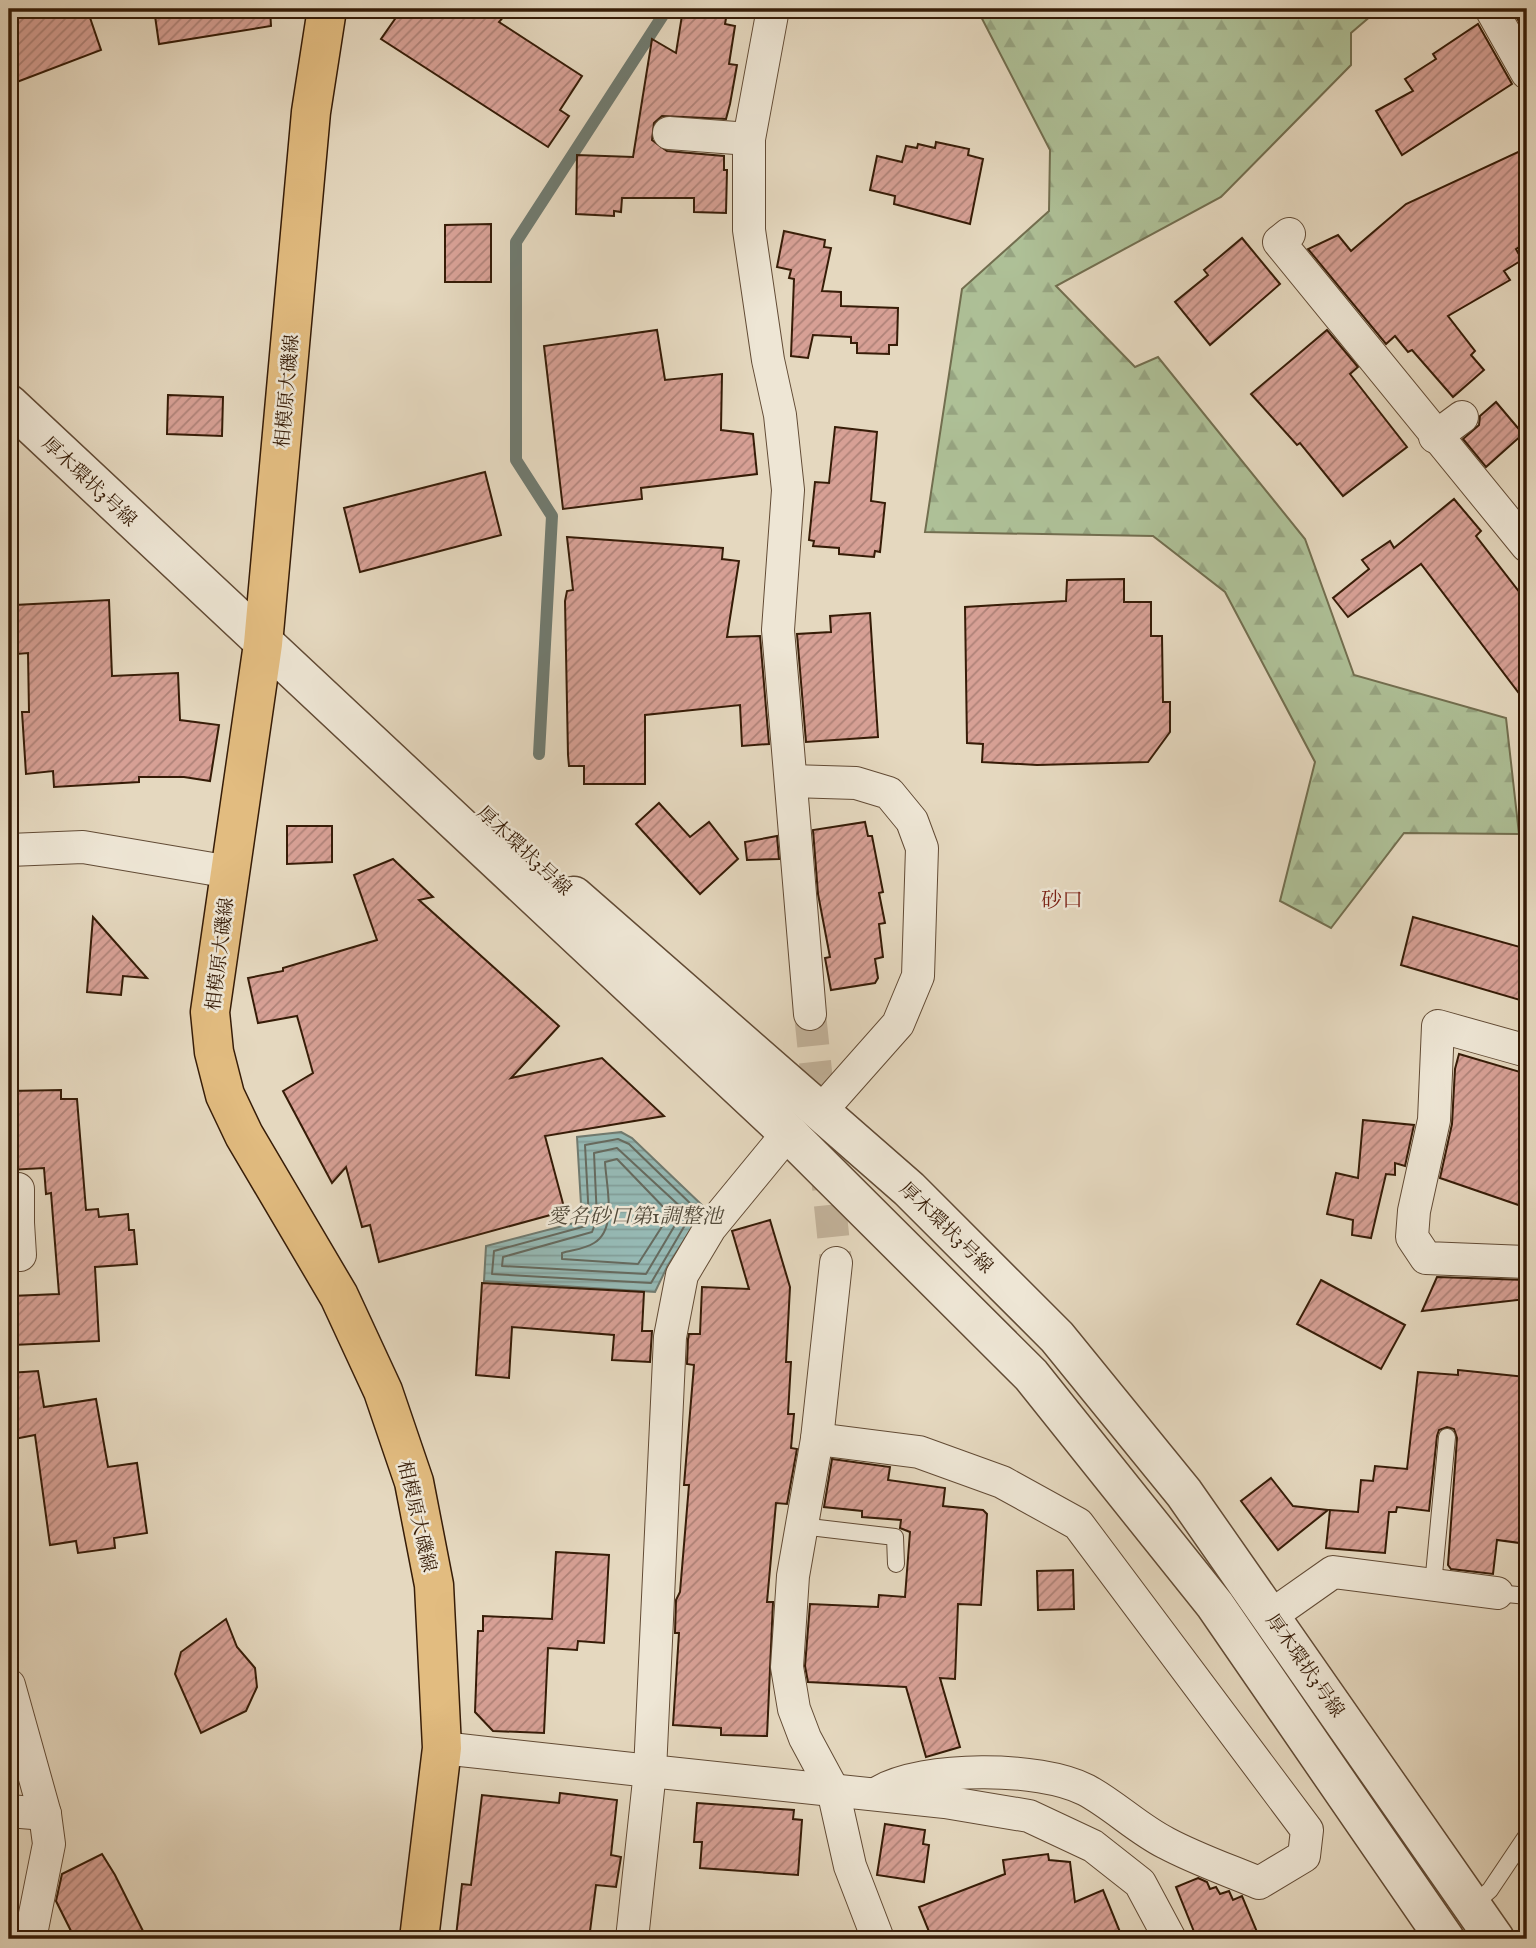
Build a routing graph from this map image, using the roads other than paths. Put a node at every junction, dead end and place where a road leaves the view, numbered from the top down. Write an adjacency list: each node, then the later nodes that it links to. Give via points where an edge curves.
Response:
1 (327, 9): 12 (main road, 相模原大磯線, via 311,112)
2 (773, 9): 6 (street)
3 (1491, 9): 4 (street)
4 (1527, 73)
5 (669, 133): 6 (street)
6 (748, 139): 13 (street, via 748,230 780,415 788,491 778,630)
7 (1289, 234): 10 (street, via 1279,242)
8 (9, 404): 12 (street, 厚木環状3号線)
9 (1462, 417): 10 (street)
10 (1435, 437): 11 (street)
11 (1527, 546)
12 (263, 644): 15 (main road, 相模原大磯線); 18 (street, 厚木環状3号線, via 424,755 587,909); 19 (street, 厚木環状3号線)
13 (791, 781): 16 (street); 18 (street, via 856,782 888,793 912,821 922,848 918,976 898,1024)
14 (9, 850): 15 (street, via 83,847)
15 (230, 872): 33 (main road, 相模原大磯線, via 211,1012 214,1052 225,1095 244,1135 345,1308 383,1391 414,1482 434,1585)
16 (810, 1014)
17 (1527, 1051): 23 (street, via 1438,1026 1434,1120 1412,1237 1426,1258)
18 (820, 1112): 31 (street, 厚木環状3号線, via 909,1189 1058,1337 1184,1493)
19 (788, 1133): 34 (street, via 710,1228 682,1275 670,1337); 46 (street, 厚木環状3号線, via 1031,1375 1214,1605)
20 (18, 1189): 21 (street)
21 (13, 1223): 22 (street)
22 (20, 1255)
23 (1527, 1262)
24 (836, 1263): 26 (street)
25 (1447, 1437): 29 (lane)
26 (817, 1439): 27 (street); 36 (street, via 919,1452 1002,1482 1078,1524 1307,1830 1304,1856 1259,1883 1165,1843 1085,1790 1040,1777 946,1773 896,1782)
27 (802, 1525): 28 (lane, via 895,1537); 35 (street, via 793,1576 787,1667 804,1738)
28 (896, 1564)
29 (1433, 1585): 30 (street); 31 (street, via 1333,1572)
30 (1512, 1595)
31 (1272, 1615): 40 (street, 厚木環状3号線)
32 (9, 1685): 38 (street)
33 (442, 1748): 34 (street); 42 (main road, 相模原大磯線)
34 (650, 1771): 35 (street); 43 (street)
35 (832, 1790): 36 (street); 44 (street, via 850,1866)
36 (874, 1795): 45 (street, via 1029,1816 1093,1846 1140,1883)
37 (9, 1811): 38 (street)
38 (45, 1814): 41 (street, via 49,1843)
39 (1527, 1835): 40 (lane, via 1490,1890)
40 (1472, 1906): 47 (street, 厚木環状3号線)
41 (30, 1939)
42 (419, 1939)
43 (632, 1939)
44 (878, 1939)
45 (1170, 1939)
46 (1445, 1939)
47 (1495, 1939)

